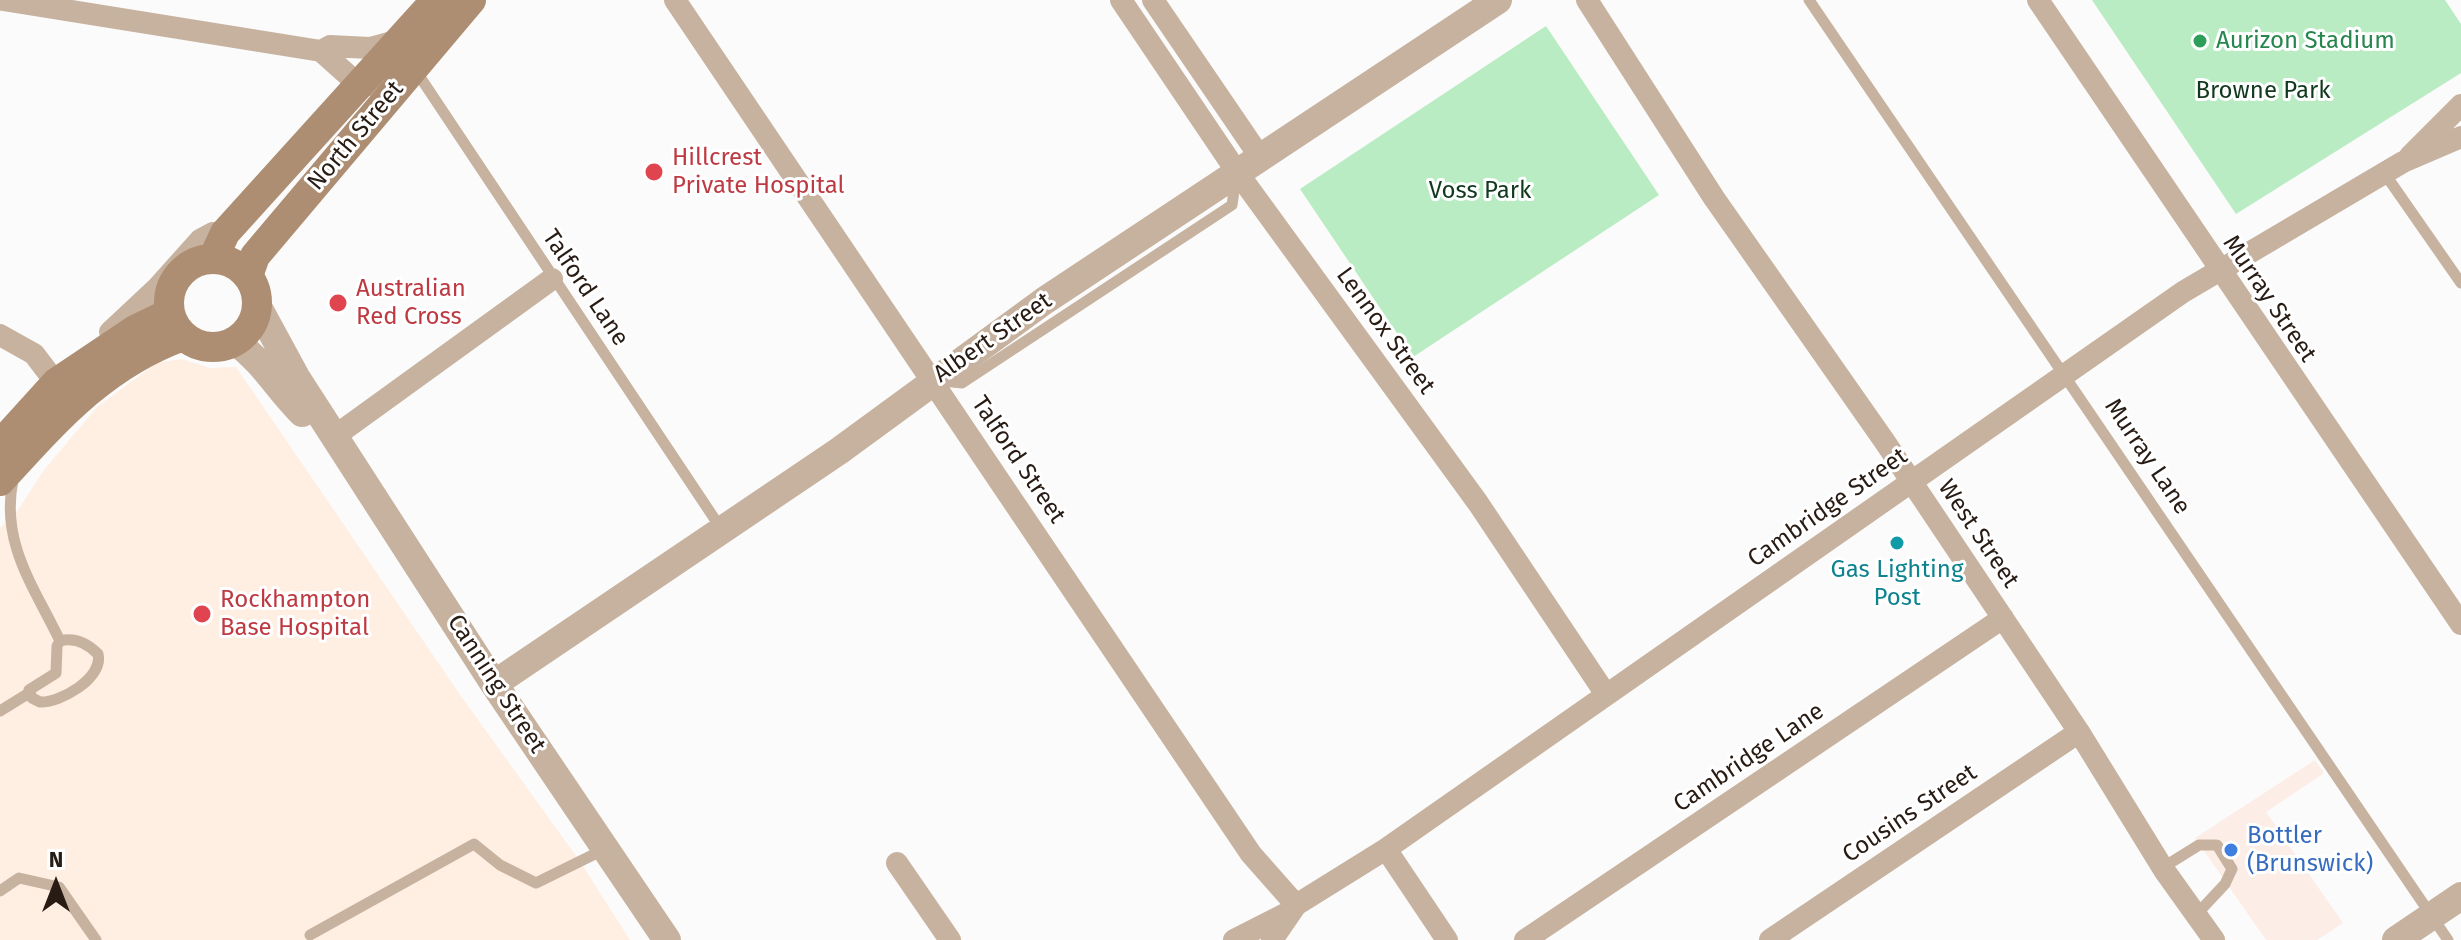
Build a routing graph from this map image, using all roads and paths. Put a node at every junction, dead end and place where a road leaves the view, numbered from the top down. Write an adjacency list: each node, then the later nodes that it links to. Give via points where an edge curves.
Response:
1 (3, 0): 12 (street)
2 (436, 0): 11 (main road, North Street)
3 (471, 0): 13 (main road, North Street)
4 (675, 0): 30 (street, Talford Street)
5 (1121, 0): 17 (street, Lennox Street)
6 (1153, 0): 17 (street, Lennox Street)
7 (1498, 0): 17 (street, Albert Street)
8 (1587, 0): 36 (street, West Street, via 1714,198)
9 (1809, 0): 29 (lane, Murray Lane)
10 (2038, 0): 20 (street, Murray Street)
11 (400, 40): 12 (street); 14 (main road, North Street)
12 (321, 51): 14 (street)
13 (406, 77): 14 (street); 21 (main road, North Street, via 255,256); 22 (lane, Talford Lane)
14 (359, 85): 19 (main road, North Street)
15 (2461, 105): 18 (street, Cambridge Street)
16 (2461, 137): 18 (street, Cambridge Street)
17 (1249, 165): 30 (street, Albert Street); 43 (street, Lennox Street)
18 (2394, 168): 20 (street, Cambridge Street); 23 (lane)
19 (219, 246): 21 (main road); 25 (main road, North Street, via 175,280 170,294); 28 (street, North Street, via 213,233 200,240)
20 (2218, 270): 29 (street, Cambridge Street); 39 (street, Murray Street)
21 (248, 276): 24 (main road)
22 (552, 279): 32 (street); 37 (lane, Talford Lane)
23 (2461, 283)
24 (258, 307): 27 (main road, via 246,333); 32 (street, Canning Street)
25 (176, 324): 27 (main road, via 206,347); 28 (main road, North Street); 31 (main road, North Street, via 134,356)
26 (0, 335): 31 (street, via 34,354)
27 (235, 341): 32 (street, Canning Street, via 262,362 303,414)
28 (90, 359): 31 (main road, North Street)
29 (2065, 375): 36 (street, Cambridge Street); 54 (lane, Murray Lane)
30 (933, 379): 37 (street, Albert Street); 52 (street, Talford Street, via 1251,854)
31 (65, 393): 33 (main road, North Street); 34 (main road, North Street)
32 (331, 431): 41 (street, Canning Street)
33 (0, 445)
34 (31, 447): 35 (main road, North Street); 40 (lane, via 9,489 3,514 8,557)
35 (0, 481)
36 (1912, 482): 38 (street, West Street); 43 (street, Cambridge Street)
37 (723, 530): 41 (street, Albert Street)
38 (2003, 618): 45 (street, West Street); 62 (street, Cambridge Lane)
39 (2461, 624)
40 (60, 641): 42 (lane, via 56,673); 42 (lane, via 91,647 100,661 97,669 51,701 40,702)
41 (494, 684): 46 (street, Canning Street)
42 (29, 693): 44 (lane)
43 (1605, 693): 47 (street, Cambridge Street)
44 (0, 711)
45 (2079, 732): 49 (street, West Street); 63 (street, Cousins Street)
46 (605, 849): 55 (lane, via 536,883 474,844); 57 (street, Canning Street)
47 (1386, 849): 52 (street, Cambridge Street); 61 (street)
48 (897, 863): 58 (street)
49 (2162, 868): 53 (street, West Street); 53 (lane, via 2199,845 2217,845 2232,869)
50 (0, 891): 56 (lane, via 19,878 59,887)
51 (2461, 896): 54 (street)
52 (1294, 908): 59 (street, Cambridge Street); 60 (street, Cambridge Street)
53 (2196, 915): 64 (street, West Street)
54 (2432, 915): 65 (street); 66 (lane, Murray Lane)
55 (310, 935)
56 (96, 940)
57 (667, 940)
58 (950, 940)
59 (1234, 940)
60 (1272, 940)
61 (1447, 940)
62 (1525, 940)
63 (1770, 940)
64 (2214, 940)
65 (2396, 940)
66 (2448, 940)

